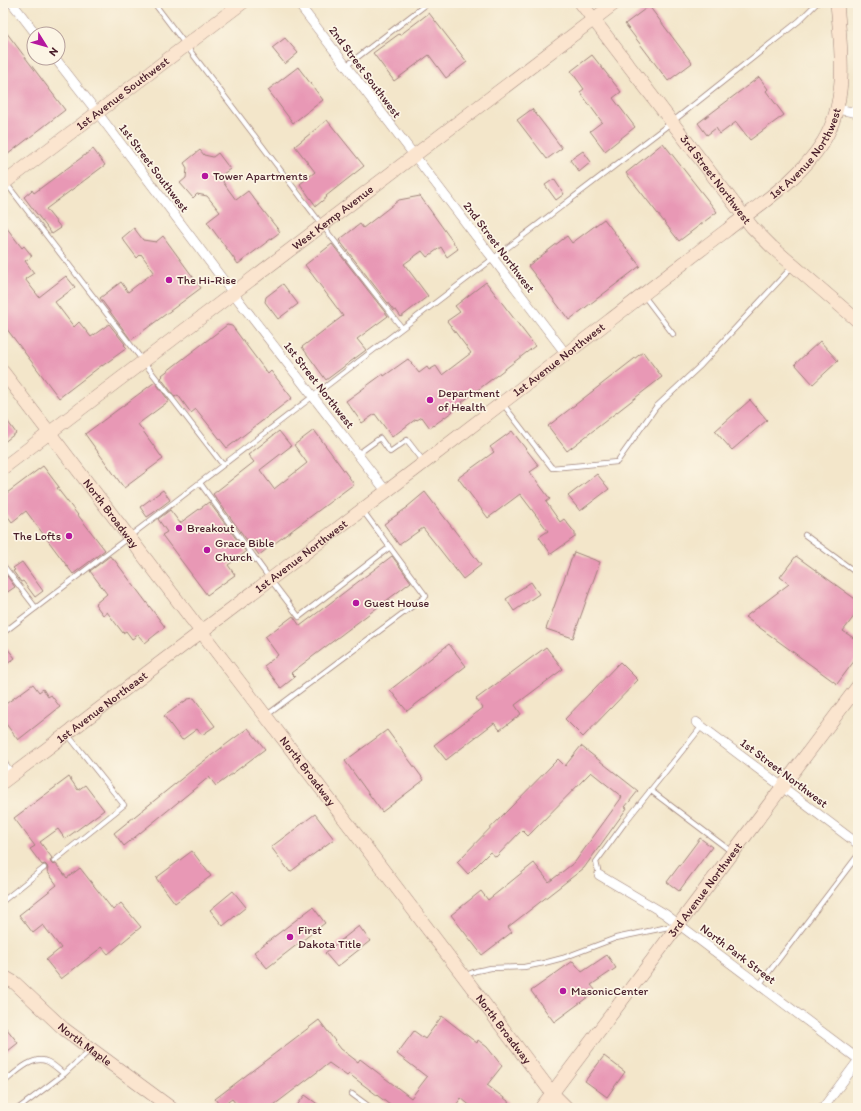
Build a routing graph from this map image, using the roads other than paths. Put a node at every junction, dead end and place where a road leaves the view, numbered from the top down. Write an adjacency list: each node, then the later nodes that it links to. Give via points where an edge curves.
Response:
1 (12, 3): 11 (street)
2 (154, 3): 12 (lane)
3 (242, 3): 12 (street, 1st Avenue Southwest)
4 (298, 3): 14 (street, 2nd Street Southwest)
5 (428, 3): 14 (lane)
6 (581, 3): 10 (street, 3rd Street Northwest)
7 (615, 3): 10 (street, West Kemp Avenue)
8 (817, 3): 18 (lane, via 799,21)
9 (837, 3): 15 (street, via 841,75)
10 (593, 19): 18 (street, 3rd Street Northwest); 19 (street, West Kemp Avenue)
11 (30, 26)
12 (186, 45): 16 (street, 1st Avenue Southwest); 22 (lane)
13 (61, 66): 16 (street, 1st Street Southwest)
14 (346, 66): 19 (street, 2nd Street Southwest)
15 (837, 109): 17 (street, 1st Avenue Northwest); 21 (street, 1st Avenue Northwest, via 823,141 804,168)
16 (97, 112): 20 (street, 1st Avenue Southwest); 25 (street, 1st Street Southwest)
17 (858, 113)
18 (672, 122): 21 (street, 3rd Street Northwest); 23 (lane)
19 (414, 155): 22 (street, West Kemp Avenue); 23 (street, 2nd Street Northwest)
20 (4, 182): 31 (lane)
21 (744, 217): 24 (street, 3rd Street Northwest, via 757,233); 26 (street, 1st Avenue Northwest)
22 (322, 225): 25 (street, West Kemp Avenue); 28 (lane)
23 (493, 259): 28 (lane); 30 (street, 2nd Street Northwest)
24 (794, 265): 27 (street, 3rd Street Northwest); 34 (lane, via 701,365 656,407 617,462 552,468)
25 (233, 293): 31 (street, West Kemp Avenue); 33 (street, 1st Street Northwest)
26 (643, 295): 29 (lane); 30 (street, 1st Avenue Northwest)
27 (858, 321)
28 (402, 328): 33 (lane)
29 (673, 334)
30 (566, 354): 34 (street, 1st Avenue Northwest)
31 (143, 362): 35 (street, West Kemp Avenue); 38 (lane)
32 (3, 372): 35 (street, North Broadway)
33 (313, 396): 36 (street, 1st Street Northwest); 38 (lane)
34 (502, 403): 37 (street, 1st Avenue Northwest)
35 (50, 432): 39 (street, West Kemp Avenue); 44 (street, North Broadway)
36 (358, 454): 37 (lane, via 380,438 390,452 407,440); 41 (street, 1st Street Northwest)
37 (424, 462): 41 (street, 1st Avenue Northwest)
38 (223, 465): 40 (lane)
39 (3, 468)
40 (200, 483): 44 (lane); 48 (lane)
41 (386, 491): 42 (street, 1st Avenue Northwest)
42 (362, 510): 45 (lane); 48 (street, 1st Avenue Northwest)
43 (805, 535): 47 (lane)
44 (129, 536): 49 (lane); 50 (street, North Broadway)
45 (390, 547): 48 (lane, via 299,617); 53 (lane, via 426,596)
46 (3, 565): 49 (lane)
47 (858, 574)
48 (270, 579): 50 (street, 1st Avenue Northwest)
49 (36, 608): 51 (lane)
50 (202, 632): 53 (street, North Broadway); 55 (street, 1st Avenue Northeast)
51 (3, 633)
52 (858, 686): 58 (street, 3rd Avenue Northwest)
53 (266, 716): 69 (street, North Broadway)
54 (699, 724): 58 (street, 1st Street Northwest); 59 (lane)
55 (67, 733): 57 (street, 1st Avenue Northeast); 63 (lane, via 124,805)
56 (3, 764): 57 (street)
57 (7, 779)
58 (781, 787): 60 (street, 1st Street Northwest); 61 (street, 3rd Avenue Northwest)
59 (650, 790): 61 (lane); 65 (lane, via 596,862)
60 (858, 844)
61 (732, 853): 67 (street, 3rd Avenue Northwest)
62 (858, 855): 70 (lane)
63 (54, 861)
64 (44, 868): 66 (lane)
65 (599, 875): 67 (street, North Park Street)
66 (3, 901)
67 (679, 925): 69 (lane, via 616,938 544,963 524,967 491,968); 70 (street, North Park Street); 75 (street, 3rd Avenue Northwest)
68 (3, 976): 71 (street, North Maple, via 15,983 64,1029)
69 (464, 976): 75 (street, North Broadway)
70 (759, 985): 72 (street, North Park Street)
71 (91, 1049): 73 (lane); 78 (street, North Maple)
72 (858, 1060): 82 (street)
73 (64, 1074): 74 (lane, via 47,1061 39,1060 29,1063); 77 (lane)
74 (3, 1083)
75 (552, 1093): 80 (street, 3rd Avenue Northwest); 81 (street, North Broadway)
76 (352, 1094): 79 (lane)
77 (19, 1108)
78 (171, 1108)
79 (371, 1108)
80 (541, 1108)
81 (567, 1108)
82 (823, 1108)

